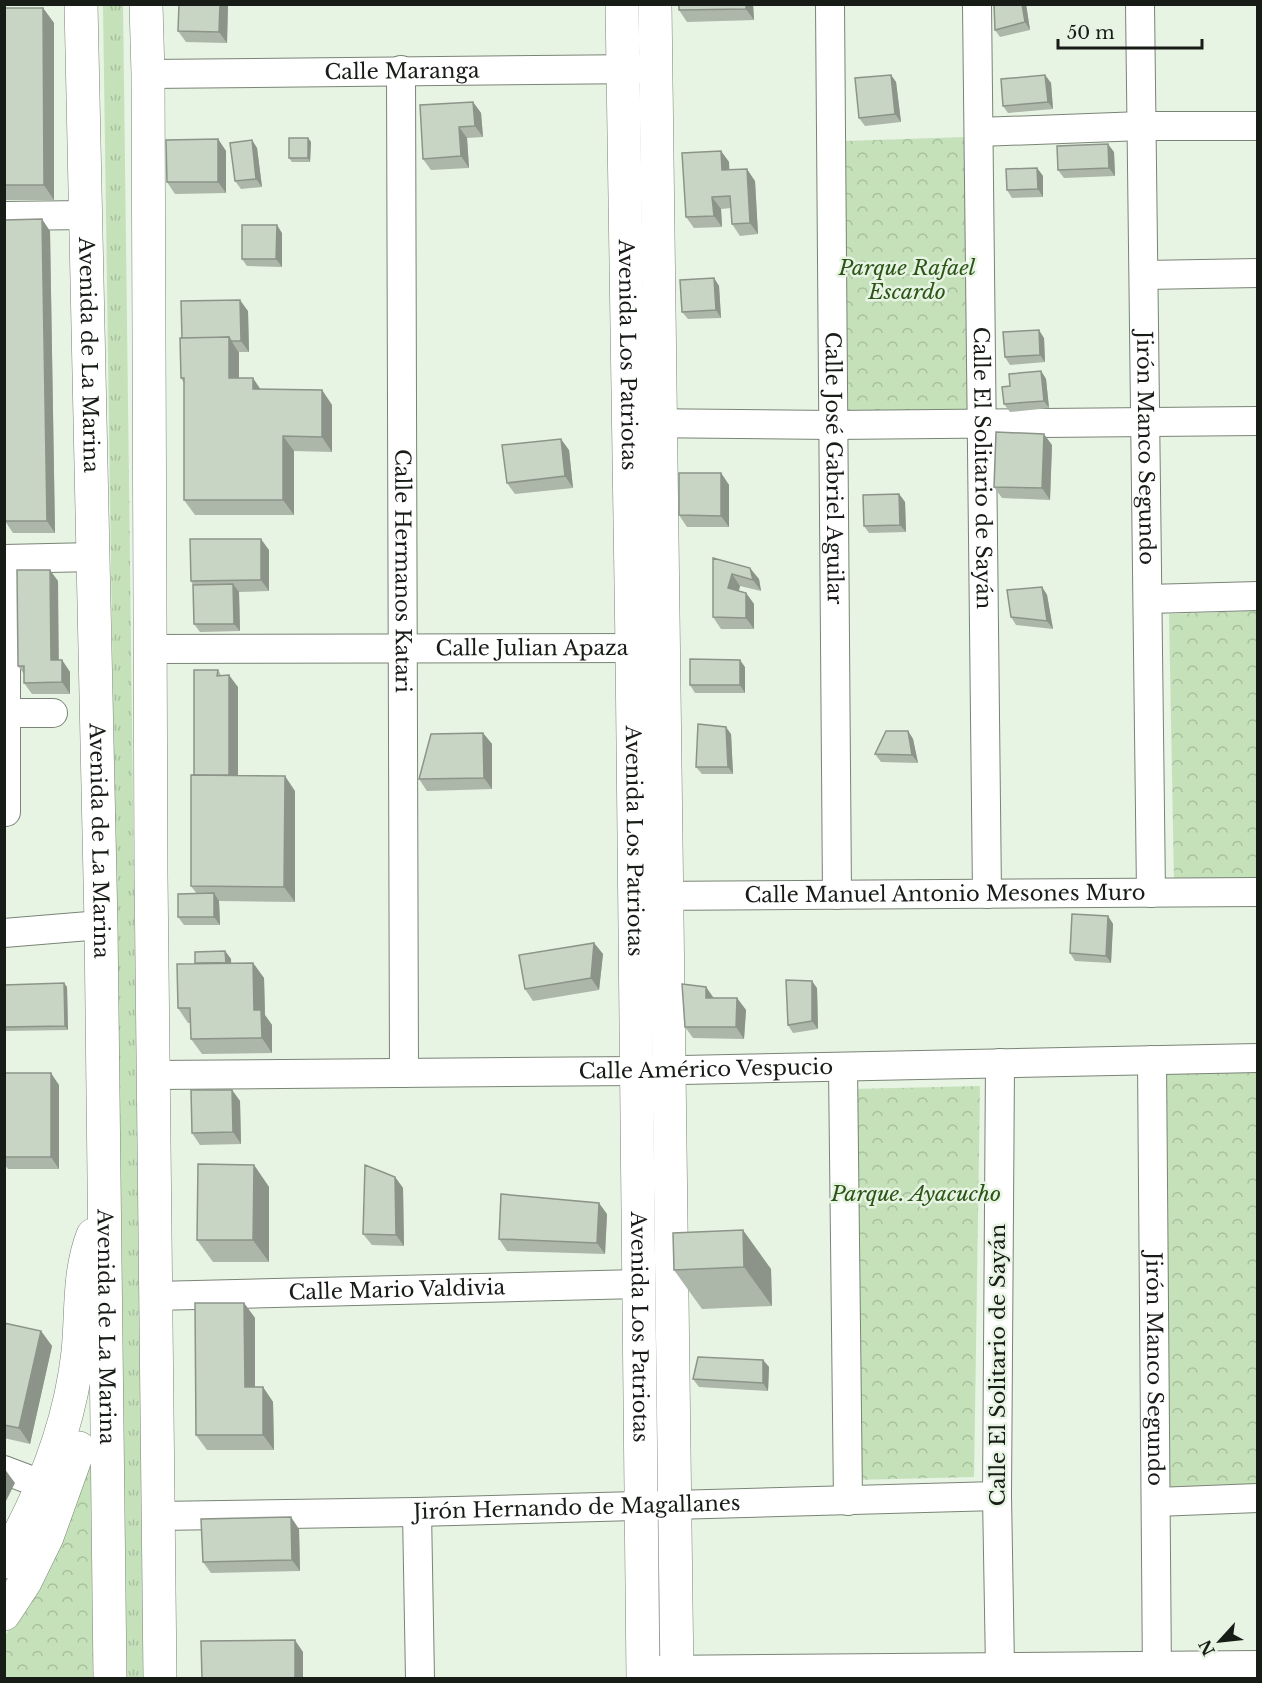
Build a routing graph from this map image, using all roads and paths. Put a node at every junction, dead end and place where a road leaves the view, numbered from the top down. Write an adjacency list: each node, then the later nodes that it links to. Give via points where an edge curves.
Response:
1 (81, 4): 15 (main road, Avenida de La Marina)
2 (146, 4): 11 (main road)
3 (622, 4): 8 (main road, Avenida Los Patriotas)
4 (655, 4): 9 (main road, Avenida Los Patriotas)
5 (831, 4): 24 (street, Calle José Gabriel Aguilar)
6 (977, 4): 14 (street, Calle El Solitario de Sayán)
7 (1140, 4): 12 (street, Jirón Manco Segundo)
8 (623, 69): 9 (street, Calle Maranga); 10 (street, Calle Maranga); 20 (main road, Avenida Los Patriotas)
9 (656, 69): 21 (main road, Avenida Los Patriotas)
10 (401, 70): 11 (street, Calle Maranga); 31 (street, Calle Hermanos Katari)
11 (148, 74): 30 (main road)
12 (1142, 126): 13 (street); 14 (street); 18 (street, Jirón Manco Segundo)
13 (1257, 126)
14 (979, 132): 23 (street, Calle El Solitario de Sayán)
15 (86, 214): 16 (street); 25 (main road, Avenida de La Marina)
16 (4, 216)
17 (1257, 273): 18 (street)
18 (1144, 275): 22 (street, Jirón Manco Segundo)
19 (1257, 421): 22 (street)
20 (627, 423): 21 (street); 29 (main road, Avenida Los Patriotas)
21 (660, 423): 24 (street); 29 (main road, Avenida Los Patriotas)
22 (1146, 423): 23 (street); 28 (street, Jirón Manco Segundo)
23 (982, 424): 24 (street); 37 (street, Calle El Solitario de Sayán)
24 (833, 425): 38 (street, Calle José Gabriel Aguilar)
25 (94, 557): 26 (street); 41 (main road, Avenida de La Marina)
26 (5, 559): 32 (street)
27 (1257, 596): 28 (street)
28 (1148, 599): 36 (street, Jirón Manco Segundo)
29 (647, 648): 31 (street, Calle Julian Apaza); 39 (main road, Avenida Los Patriotas); 40 (main road, Avenida Los Patriotas)
30 (150, 649): 31 (street, Calle Julian Apaza); 50 (main road)
31 (403, 649): 49 (street, Calle Hermanos Katari)
32 (5, 713): 33 (street); 34 (street)
33 (52, 713)
34 (6, 812)
35 (1257, 892): 36 (street, Calle Manuel Antonio Mesones Muro)
36 (1151, 893): 37 (street, Calle Manuel Antonio Mesones Muro)
37 (987, 894): 38 (street, Calle Manuel Antonio Mesones Muro)
38 (837, 895): 40 (street, Calle Manuel Antonio Mesones Muro)
39 (634, 896): 40 (street, Calle Manuel Antonio Mesones Muro); 48 (main road, Avenida Los Patriotas)
40 (666, 896): 47 (main road, Avenida Los Patriotas)
41 (101, 925): 42 (street); 51 (main road, Avenida de La Marina)
42 (4, 933)
43 (1257, 1058): 44 (street, Calle Américo Vespucio)
44 (1152, 1060): 45 (street, Calle Américo Vespucio); 60 (street, Jirón Manco Segundo)
45 (1000, 1063): 46 (street, Calle Américo Vespucio); 57 (street, Calle El Solitario de Sayán)
46 (843, 1067): 47 (street, Calle Américo Vespucio); 59 (street)
47 (668, 1070): 48 (street, Calle Américo Vespucio); 61 (main road, Avenida Los Patriotas)
48 (636, 1071): 49 (street, Calle Américo Vespucio); 52 (main road, Avenida Los Patriotas)
49 (404, 1073): 50 (street, Calle Américo Vespucio)
50 (154, 1075): 53 (main road)
51 (104, 1208): 54 (main road, Avenida de La Marina); 56 (main road, via 87,1249 81,1277 78,1352 66,1417)
52 (639, 1284): 53 (street, Calle Mario Valdivia); 61 (main road, Avenida Los Patriotas)
53 (155, 1296): 63 (main road)
54 (105, 1372): 65 (main road, via 47,1537); 71 (main road, Avenida de La Marina)
55 (4, 1470): 56 (street)
56 (41, 1484): 64 (main road)
57 (998, 1496): 59 (street, Jirón Hernando de Magallanes); 67 (street, Calle El Solitario de Sayán)
58 (1257, 1498): 60 (street)
59 (848, 1501): 61 (street, Jirón Hernando de Magallanes)
60 (1156, 1502): 68 (street, Jirón Manco Segundo)
61 (658, 1505): 62 (street, Jirón Hernando de Magallanes); 69 (main road, Avenida Los Patriotas); 70 (main road, Avenida Los Patriotas)
62 (417, 1512): 63 (street, Jirón Hernando de Magallanes); 73 (street)
63 (157, 1516): 72 (main road)
64 (4, 1563)
65 (4, 1614)
66 (1257, 1665): 68 (street)
67 (1000, 1667): 68 (street); 70 (street)
68 (1157, 1672)
69 (643, 1674): 70 (street)
70 (677, 1674)
71 (110, 1678)
72 (160, 1678)
73 (420, 1678)

